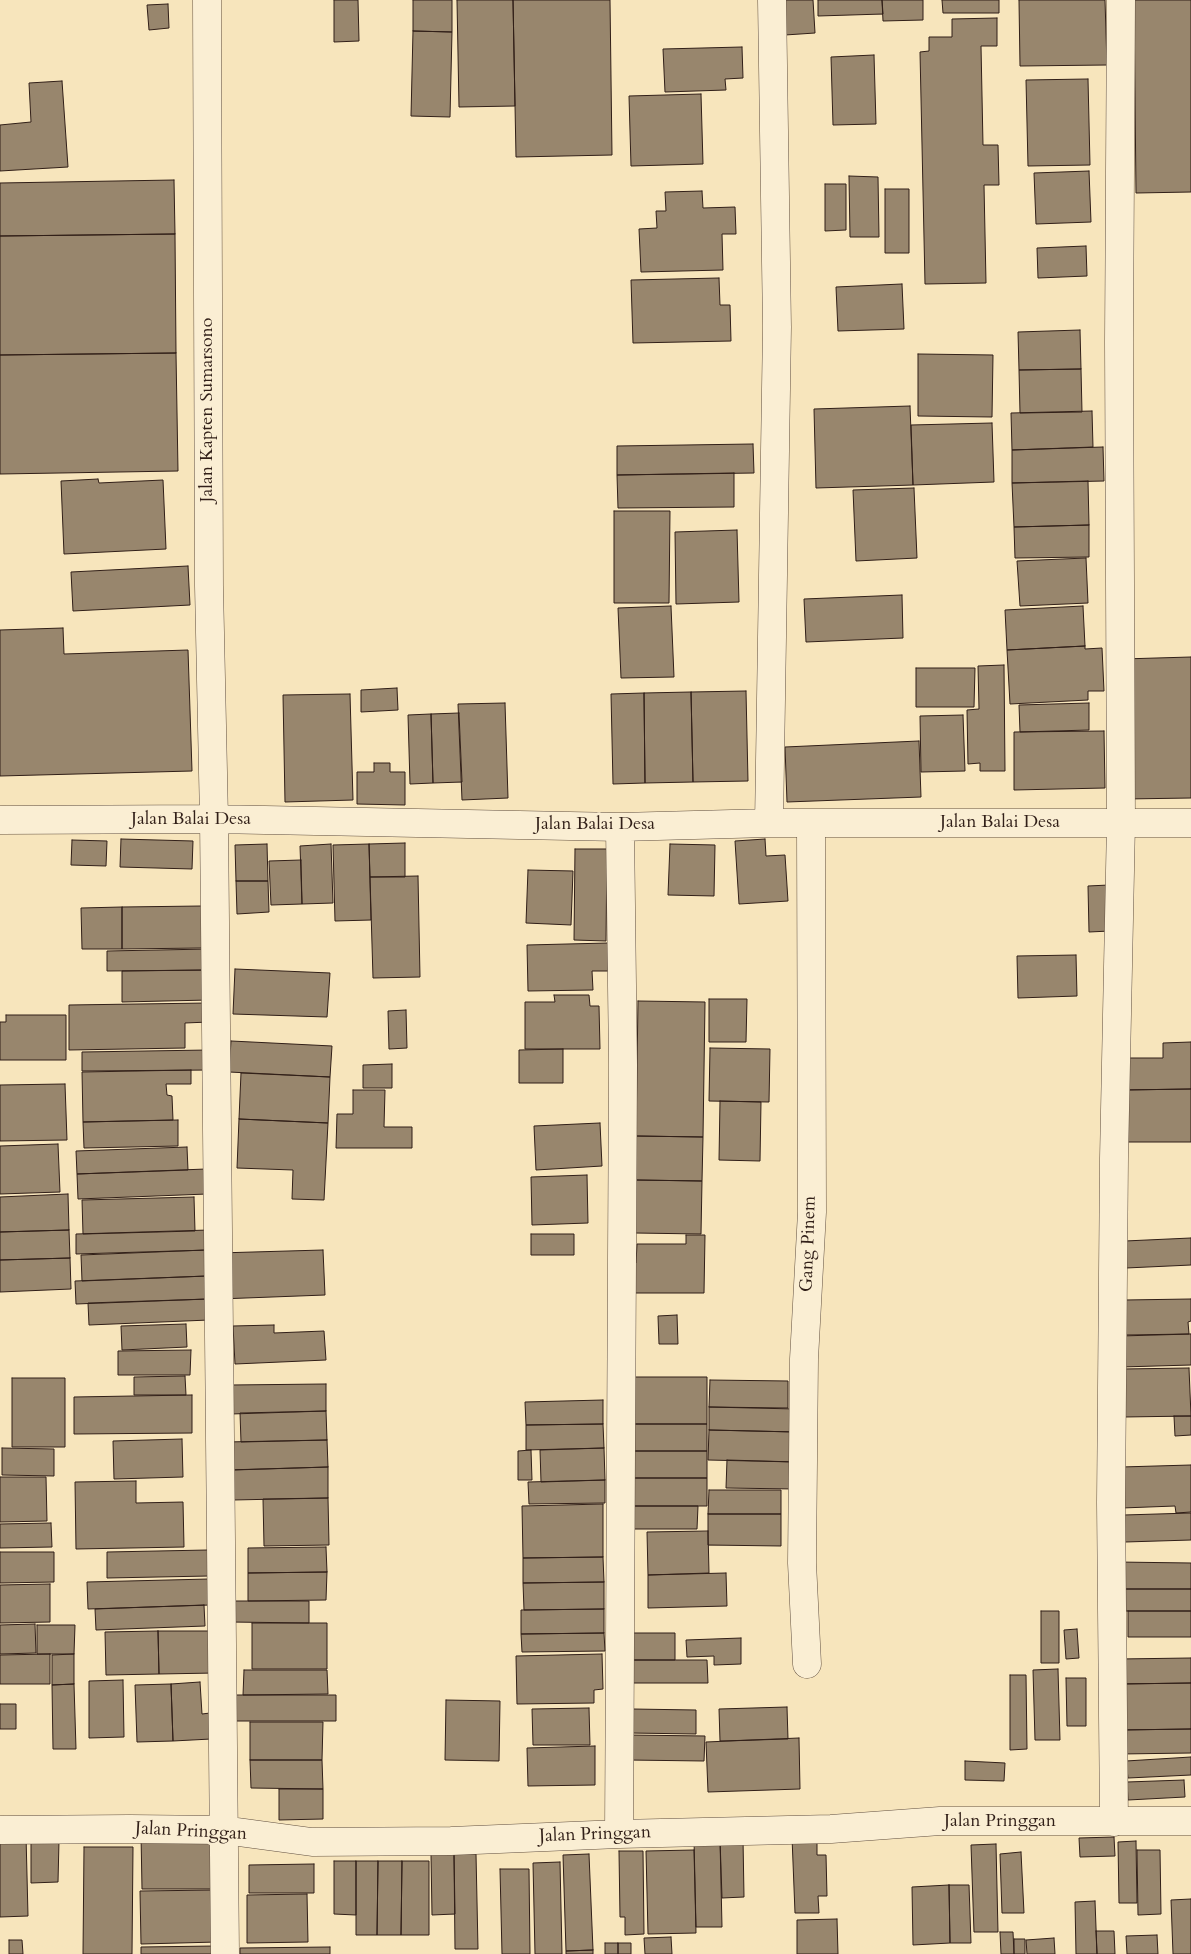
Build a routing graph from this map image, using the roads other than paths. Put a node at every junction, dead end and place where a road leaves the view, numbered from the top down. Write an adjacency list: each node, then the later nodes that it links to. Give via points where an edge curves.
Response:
1 (207, 0): 4 (street, Jalan Kapten Sumarsono, via 209,586)
2 (772, 0): 6 (street, via 777,327)
3 (1121, 0): 8 (street)
4 (214, 819): 5 (street, Jalan Balai Desa); 10 (street, Jalan Balai Desa); 15 (street, Jalan Kapten Sumarsono)
5 (0, 820)
6 (769, 823): 7 (street, Jalan Balai Desa); 10 (street, Jalan Balai Desa)
7 (811, 823): 8 (street, Jalan Balai Desa); 11 (street, Gang Pinem, via 812,1212 804,1359 802,1563)
8 (1121, 823): 9 (street, Jalan Balai Desa); 12 (street, via 1111,1483)
9 (1191, 823)
10 (620, 827): 16 (street, via 623,1065)
11 (807, 1664)
12 (1114, 1822): 13 (street, Jalan Pringgan); 16 (street, Jalan Pringgan, via 940,1822)
13 (1191, 1822)
14 (0, 1830): 15 (street, Jalan Pringgan)
15 (223, 1830): 16 (street, Jalan Pringgan, via 312,1842 451,1841); 17 (street, Jalan Kapten Sumarsono)
16 (619, 1834)
17 (225, 1954)

